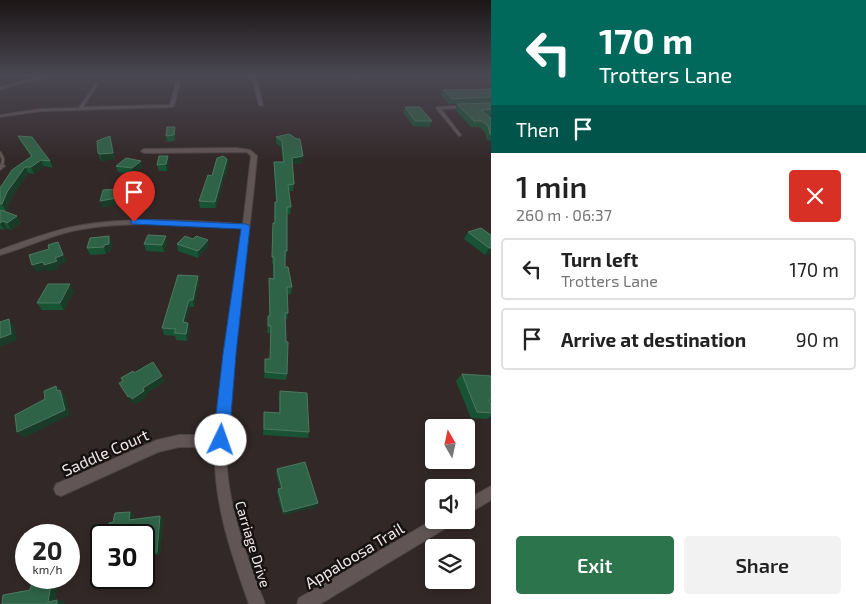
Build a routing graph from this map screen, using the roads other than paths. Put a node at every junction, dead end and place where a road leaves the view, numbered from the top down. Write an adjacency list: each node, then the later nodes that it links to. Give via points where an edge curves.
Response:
1 (83, 104): 4 (street)
2 (172, 104): 4 (street)
3 (491, 105): 6 (street, via 438,108)
4 (80, 109): 5 (street)
5 (0, 116)
6 (459, 135)
7 (144, 151): 10 (street, Carriage Drive, via 252,152 254,159)
8 (0, 153): 9 (lane, via 3,159)
9 (1, 167)
10 (246, 226): 11 (street, via 134,222 96,225 49,235); 12 (street, Carriage Drive)
11 (0, 253)
12 (221, 440): 13 (street, Saddle Court, via 179,441 157,446); 17 (street, Carriage Drive, via 226,508)
13 (61, 489)
14 (491, 493): 15 (street)
15 (475, 503)
16 (431, 529): 18 (street, Appaloosa Trail)
17 (257, 604)
18 (305, 604)

